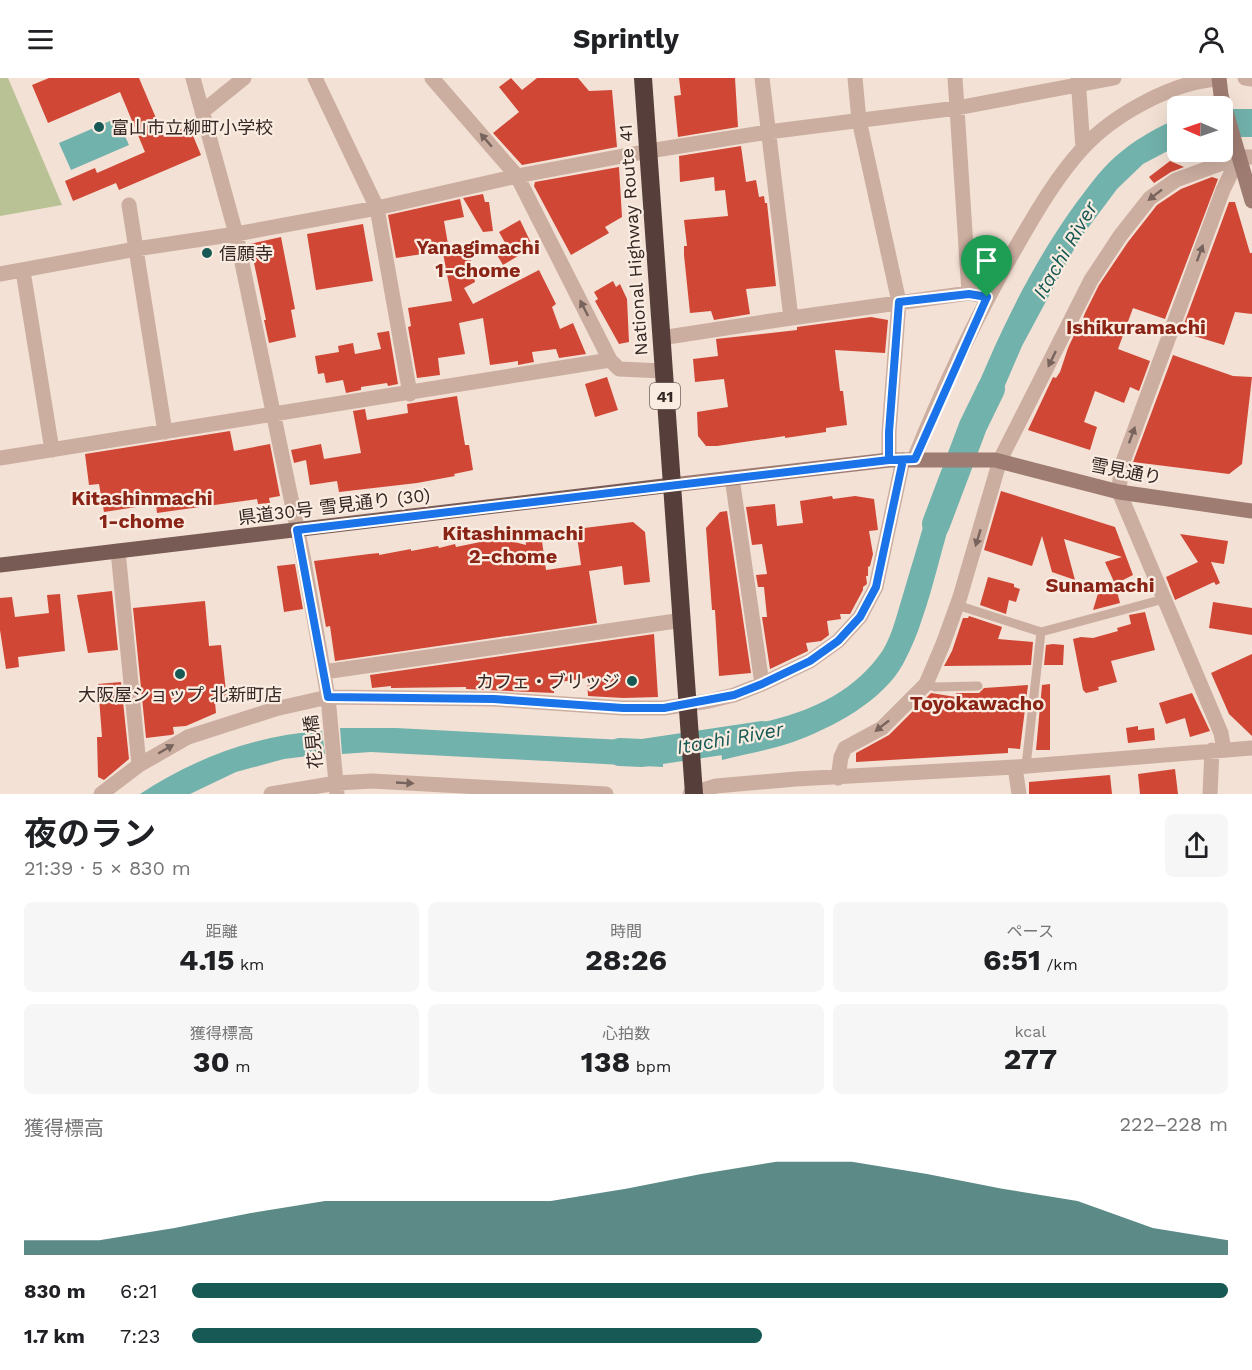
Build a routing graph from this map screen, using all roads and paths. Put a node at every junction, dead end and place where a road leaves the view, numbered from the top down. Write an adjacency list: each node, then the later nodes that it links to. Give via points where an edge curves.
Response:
1 (193, 78): 15 (street, 花見橋)
2 (244, 78): 15 (street)
3 (315, 78): 24 (street)
4 (432, 78): 21 (street, one-way to 4)
5 (643, 78): 19 (highway, National Highway Route 41 / 41)
6 (762, 78): 17 (street)
7 (855, 78): 16 (street)
8 (955, 78): 14 (street)
9 (1114, 78): 13 (street)
10 (1245, 78): 12 (street)
11 (1219, 79): 18 (street, via 1204,80 1142,103); 20 (street)
12 (1252, 80)
13 (1078, 81): 14 (street); 18 (street)
14 (957, 108): 16 (street); 29 (street)
15 (202, 112): 25 (street, 花見橋)
16 (859, 120): 17 (street); 31 (street)
17 (768, 132): 19 (street); 32 (street)
18 (1083, 148): 30 (street, via 1042,203)
19 (649, 151): 21 (street); 33 (highway, National Highway Route 41 / 41)
20 (1243, 156): 22 (street); 42 (street, one-way to 42, via 1176,180 1150,198 1091,280); 45 (street, one-way to 20, via 1121,466 1223,190)
21 (517, 176): 24 (street); 34 (street, one-way to 21)
22 (1252, 201)
23 (129, 205): 26 (street)
24 (377, 208): 25 (street); 36 (street)
25 (236, 234): 26 (street); 37 (street, 花見橋)
26 (136, 249): 27 (street); 38 (street)
27 (23, 271): 28 (street); 39 (street)
28 (0, 274)
29 (969, 294): 30 (street); 31 (street)
30 (987, 297): 41 (street)
31 (899, 302): 32 (street); 41 (street, via 889,432)
32 (791, 318): 33 (street)
33 (661, 338): 35 (highway, National Highway Route 41 / 41)
34 (610, 360): 35 (street, via 619,369); 36 (street)
35 (663, 370): 44 (highway, National Highway Route 41 / 41)
36 (410, 394): 37 (street)
37 (273, 415): 38 (street); 47 (street, 花見橋)
38 (165, 432): 39 (street)
39 (52, 450): 40 (street)
40 (0, 458)
41 (909, 460): 42 (street, 雪見通り); 43 (street); 55 (street, via 876,587 860,617 838,641 810,661)
42 (998, 460): 45 (street, 雪見通り); 51 (street, one-way to 51)
43 (732, 478): 44 (street); 55 (street)
44 (672, 484): 47 (main road, 県道30号 雪見通り (30)); 52 (highway, National Highway Route 41 / 41)
45 (1119, 492): 46 (street, 雪見通り); 50 (street)
46 (1252, 511)
47 (297, 530): 48 (main road, 県道30号 雪見通り (30)); 54 (street, 花見橋)
48 (118, 551): 49 (main road, 県道30号 雪見通り (30)); 62 (street)
49 (0, 565)
50 (1164, 599): 53 (lane); 61 (street, via 1221,734)
51 (957, 605): 53 (lane); 56 (street)
52 (683, 620): 54 (street); 59 (highway, National Highway Route 41 / 41)
53 (1041, 632): 63 (lane)
54 (324, 672): 58 (street, 花見橋)
55 (762, 684): 59 (street)
56 (926, 684): 57 (lane); 64 (street, one-way to 64, via 882,728 845,748)
57 (978, 686)
58 (328, 697): 59 (street, via 494,699); 62 (street, one-way to 58, via 188,737); 66 (street, 花見橋)
59 (688, 709): 71 (highway, National Highway Route 41 / 41)
60 (1252, 748): 61 (street)
61 (1218, 750): 63 (street); 73 (street)
62 (138, 765): 69 (street)
63 (1021, 766): 64 (street); 72 (street)
64 (838, 778): 65 (street)
65 (796, 786): 71 (street, via 716,786)
66 (337, 789): 67 (street, one-way to 67, via 372,781); 68 (street)
67 (440, 789): 70 (street)
68 (276, 793)
69 (101, 794)
70 (606, 794)
71 (692, 794)
72 (1019, 794)
73 (1210, 794)

